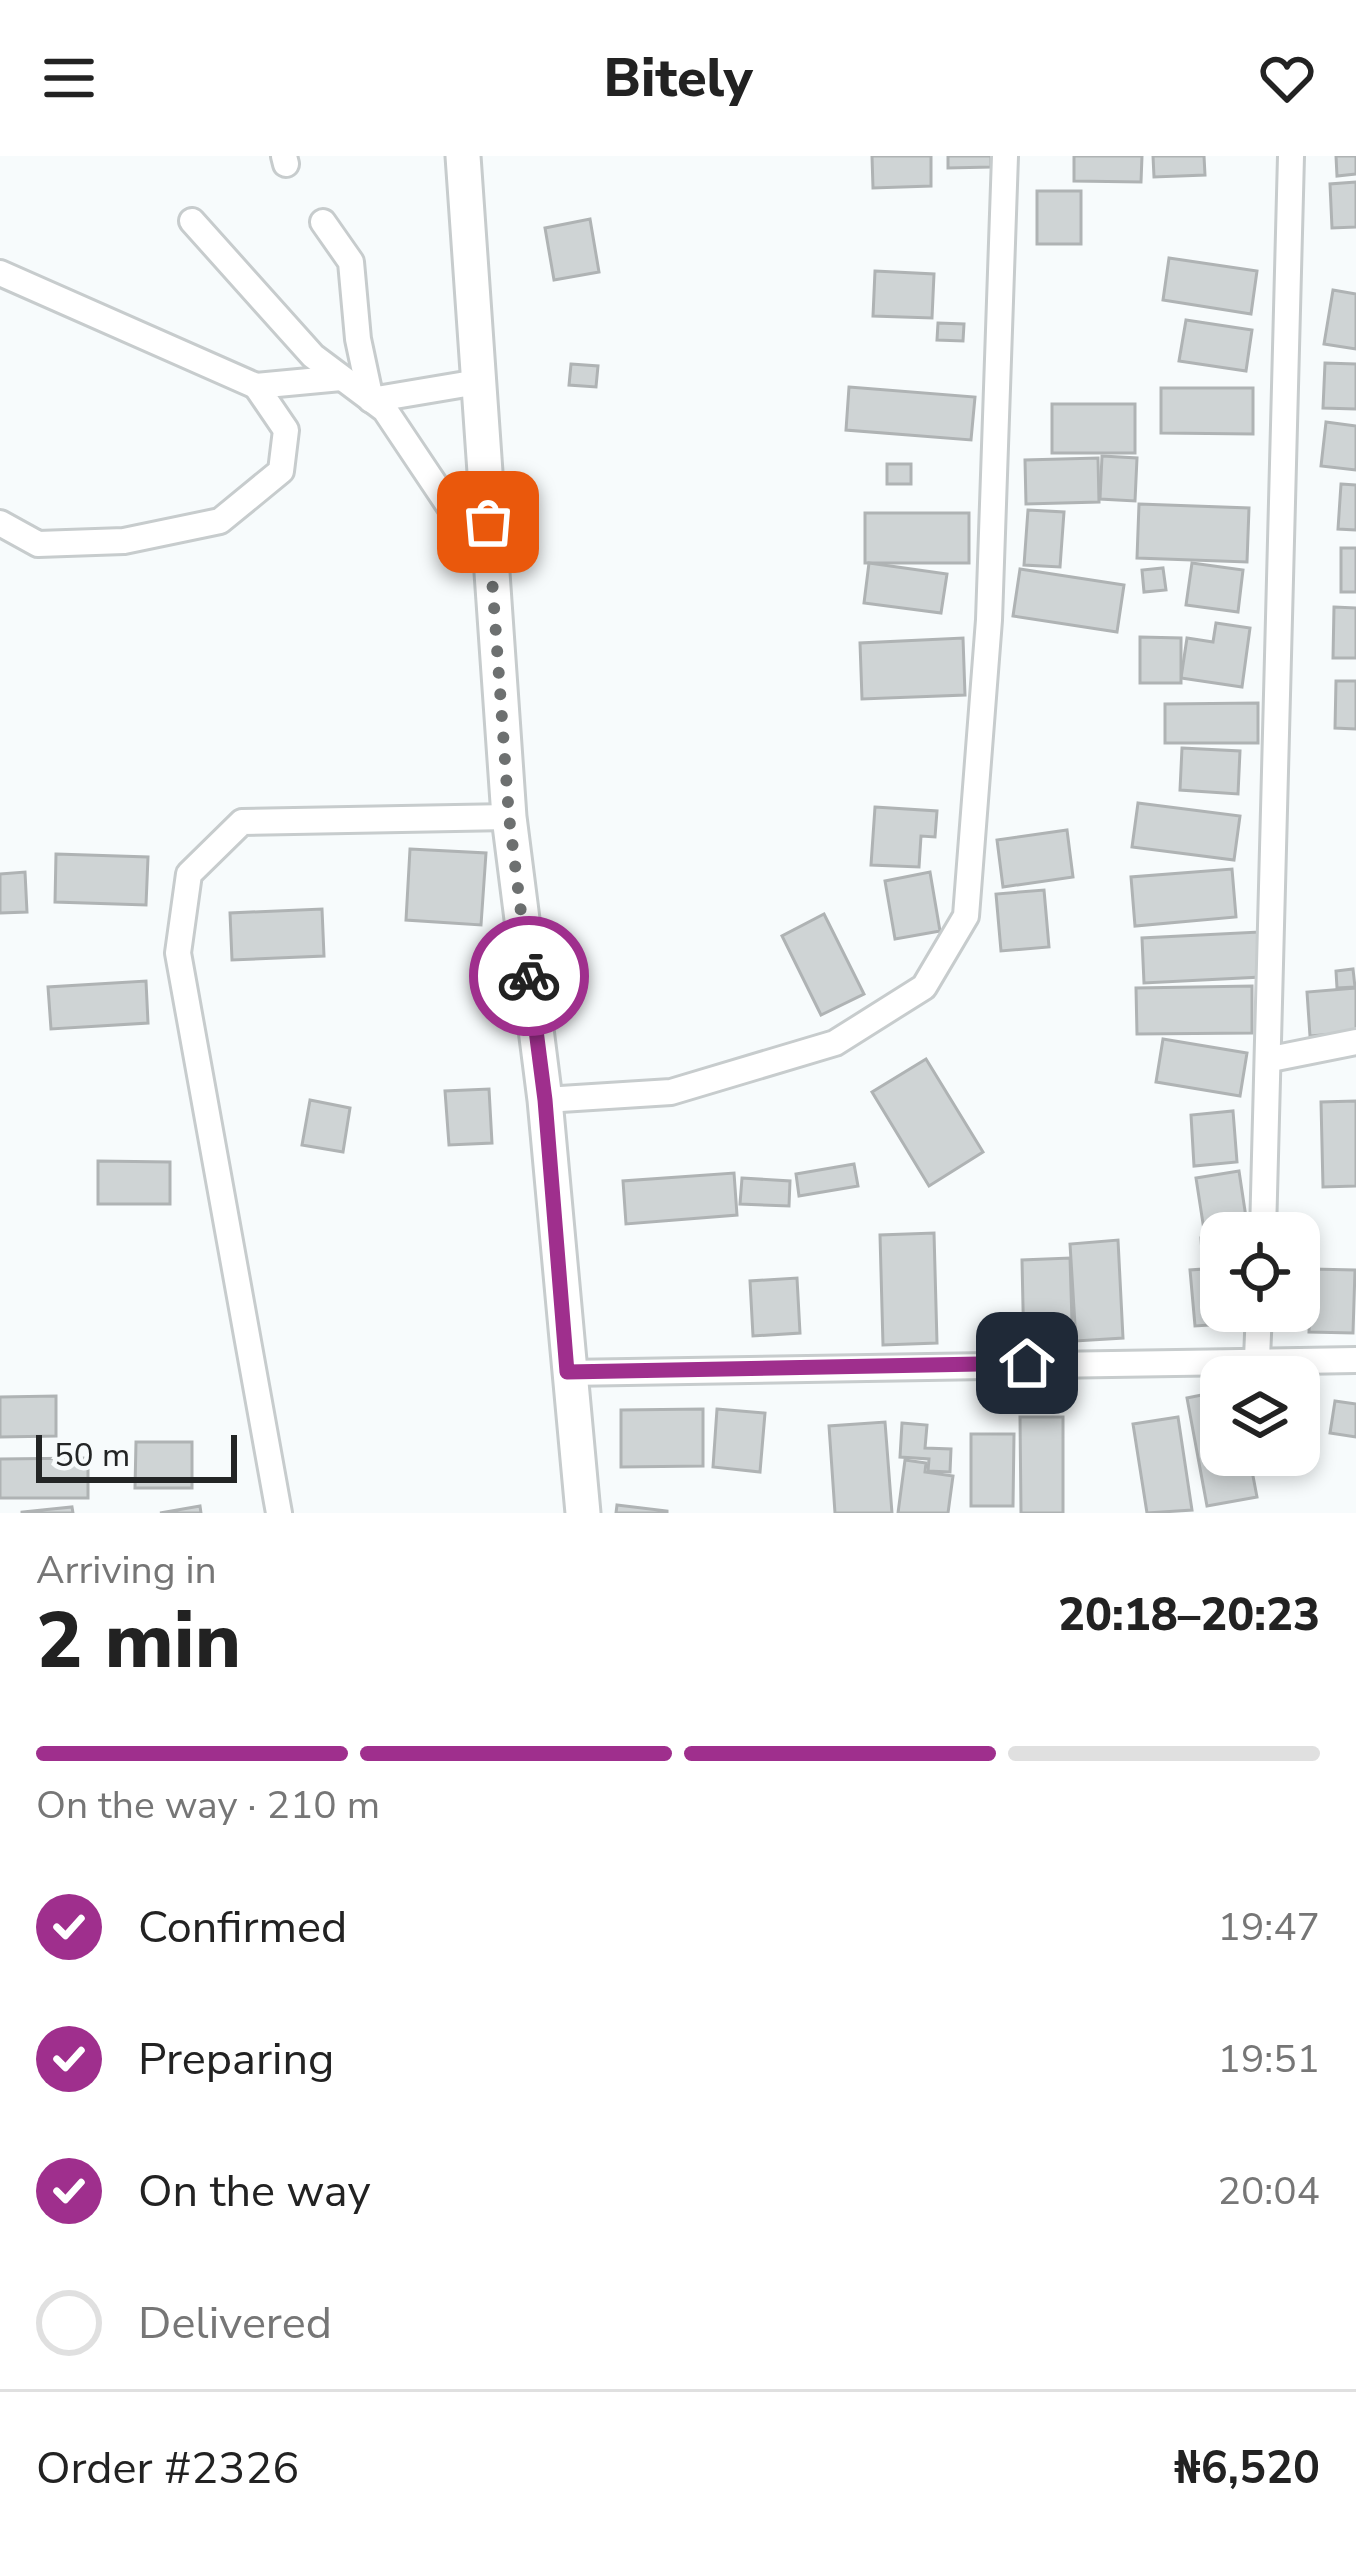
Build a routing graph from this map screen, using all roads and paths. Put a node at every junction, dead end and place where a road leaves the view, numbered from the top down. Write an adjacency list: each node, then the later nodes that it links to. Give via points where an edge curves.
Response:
1 (463, 156): 8 (street)
2 (1005, 156): 16 (street, via 988,620 966,916 924,987 836,1043 671,1092)
3 (1291, 156): 15 (street)
4 (192, 221): 7 (street)
5 (323, 222): 10 (street, via 351,262)
6 (0, 273): 9 (street)
7 (341, 378): 9 (street); 10 (street)
8 (478, 382): 10 (street); 12 (street)
9 (256, 386): 11 (street, via 286,430 280,471 220,521 124,541 38,544)
10 (371, 400): 12 (street)
11 (0, 524)
12 (491, 568): 13 (street)
13 (509, 817): 16 (street); 23 (street, via 242,822 189,874 178,953)
14 (1356, 1042): 15 (street)
15 (1271, 1060): 17 (street)
16 (545, 1100): 21 (street)
17 (1264, 1212)
18 (1200, 1359): 21 (street)
19 (1320, 1359): 20 (street)
20 (1356, 1360)
21 (567, 1372): 22 (street)
22 (580, 1512)
23 (279, 1513)

